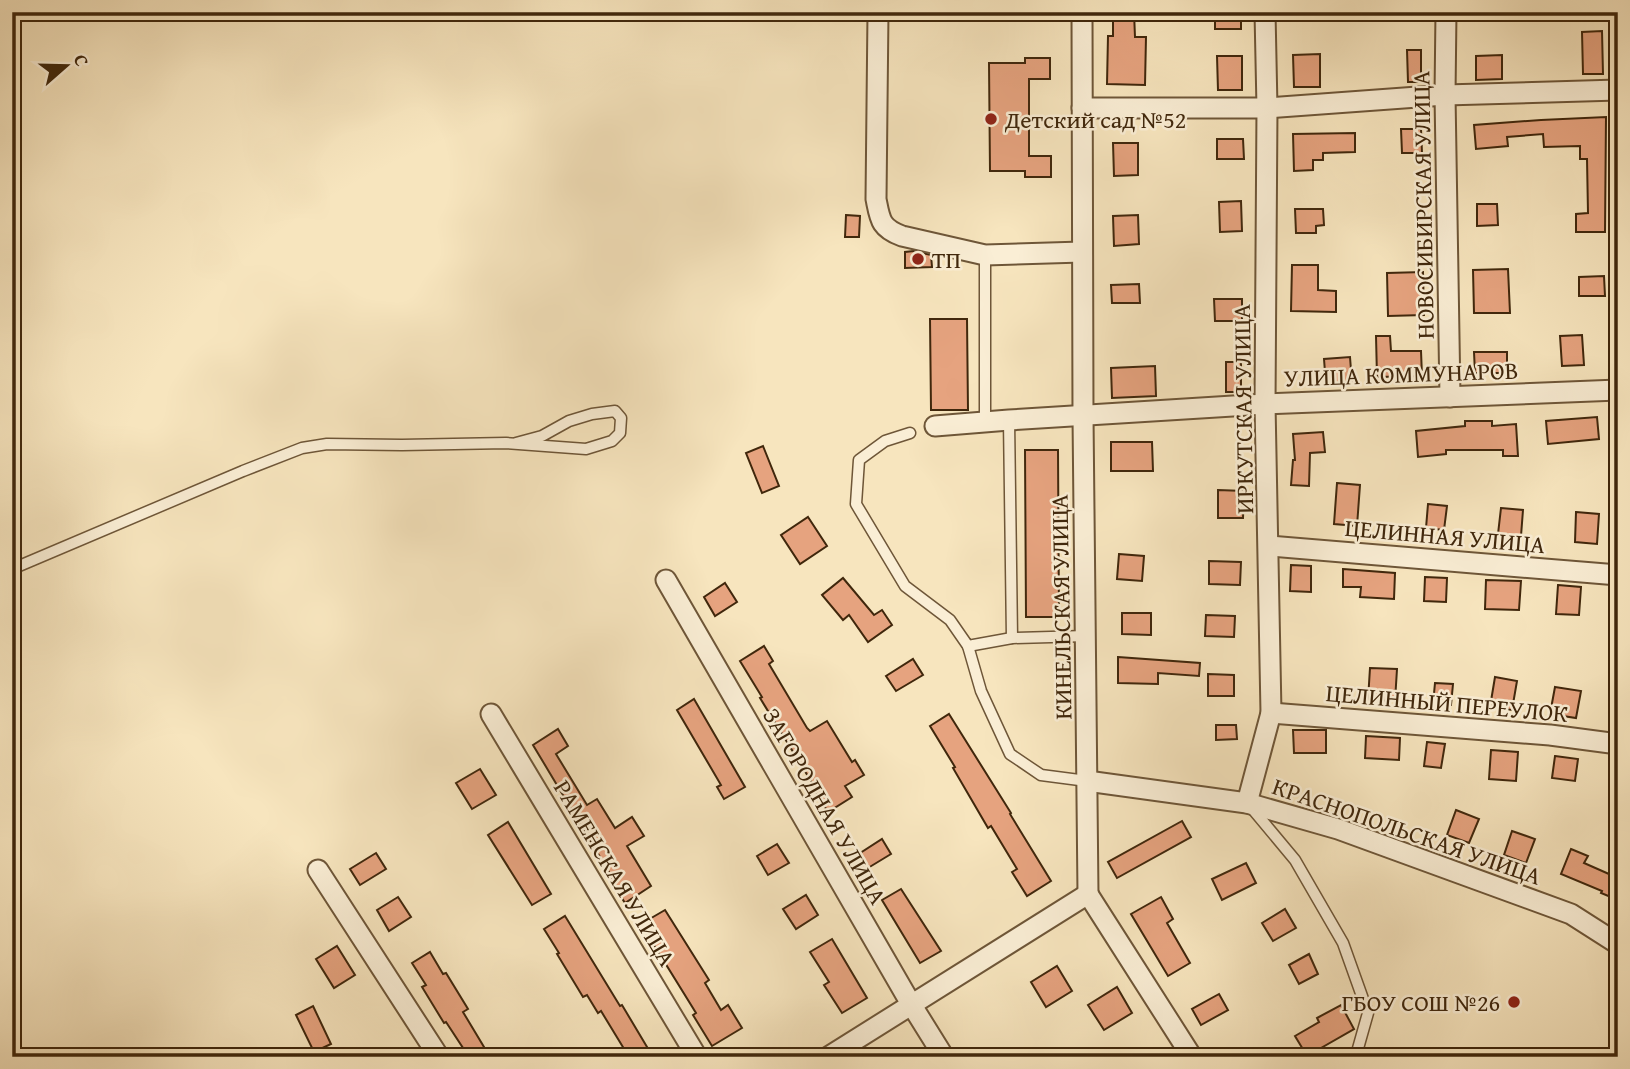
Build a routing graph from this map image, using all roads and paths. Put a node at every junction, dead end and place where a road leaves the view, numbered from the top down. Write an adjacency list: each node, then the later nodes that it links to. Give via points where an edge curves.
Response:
1 (877, 12): 10 (street, via 876,199 880,220 889,231 902,236)
2 (1082, 12): 7 (street, КИНЕЛЬСКАЯ УЛИЦА)
3 (1265, 12): 8 (street, ИРКУТСКАЯ УЛИЦА)
4 (1446, 12): 6 (street, НОВОСИБИРСКАЯ УЛИЦА)
5 (1618, 90): 6 (street)
6 (1445, 95): 8 (street); 12 (street, НОВОСИБИРСКАЯ УЛИЦА)
7 (1082, 108): 8 (street); 9 (street, КИНЕЛЬСКАЯ УЛИЦА)
8 (1267, 108): 13 (street, ИРКУТСКАЯ УЛИЦА)
9 (1082, 252): 10 (street); 14 (street, КИНЕЛЬСКАЯ УЛИЦА)
10 (985, 255): 16 (lane)
11 (1618, 390): 12 (street, УЛИЦА КОММУНАРОВ)
12 (1450, 397): 13 (street, УЛИЦА КОММУНАРОВ)
13 (1265, 404): 14 (street, УЛИЦА КОММУНАРОВ); 20 (street, ИРКУТСКАЯ УЛИЦА)
14 (1083, 416): 15 (street, УЛИЦА КОММУНАРОВ); 24 (street, КИНЕЛЬСКАЯ УЛИЦА)
15 (1009, 420): 16 (street, УЛИЦА КОММУНАРОВ); 25 (lane)
16 (985, 423): 17 (street, УЛИЦА КОММУНАРОВ)
17 (935, 426)
18 (910, 433): 26 (lane, via 885,441 859,460 856,504 905,586 950,620)
19 (516, 443): 21 (lane, via 592,414 615,411 621,418 620,433 612,441 586,449 506,443 302,448)
20 (1269, 546): 22 (street, ЦЕЛИННАЯ УЛИЦА); 27 (street, ИРКУТСКАЯ УЛИЦА)
21 (12, 569)
22 (1618, 575)
23 (666, 580): 35 (street, ЗАГОРОДНАЯ УЛИЦА)
24 (1086, 636): 25 (lane); 30 (street, КИНЕЛЬСКАЯ УЛИЦА)
25 (1012, 638): 26 (lane)
26 (968, 646): 30 (lane, via 981,691 1010,754 1041,775)
27 (1271, 713): 29 (street, ЦЕЛИННЫЙ ПЕРЕУЛОК); 31 (street, ИРКУТСКАЯ УЛИЦА)
28 (491, 714): 37 (street, РАМЕНСКАЯ УЛИЦА)
29 (1618, 744)
30 (1087, 781): 31 (street, КРАСНОПОЛЬСКАЯ УЛИЦА); 33 (street, КИНЕЛЬСКАЯ УЛИЦА)
31 (1247, 803): 34 (street, КРАСНОПОЛЬСКАЯ УЛИЦА, via 1338,829 1571,914); 41 (lane, via 1295,860 1343,943 1368,1013 1357,1052)
32 (318, 870): 36 (street)
33 (1088, 894): 35 (street); 40 (street)
34 (1618, 944)
35 (911, 1004): 38 (street); 39 (street, ЗАГОРОДНАЯ УЛИЦА)
36 (439, 1057)
37 (697, 1057)
38 (828, 1057)
39 (944, 1057)
40 (1192, 1057)
41 (1345, 1057)

